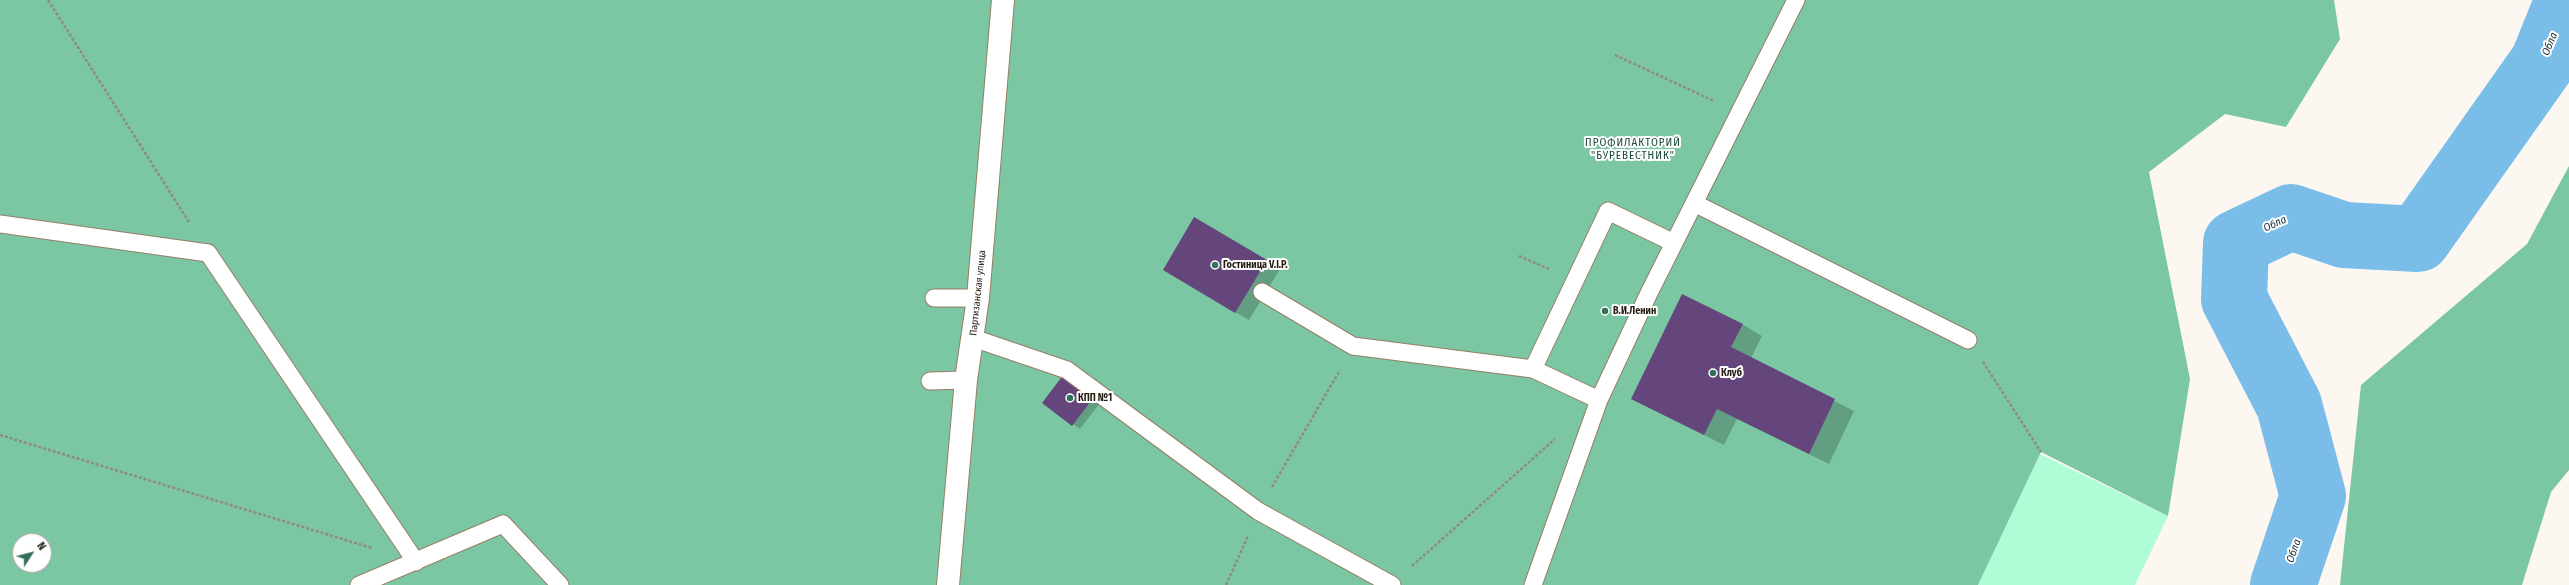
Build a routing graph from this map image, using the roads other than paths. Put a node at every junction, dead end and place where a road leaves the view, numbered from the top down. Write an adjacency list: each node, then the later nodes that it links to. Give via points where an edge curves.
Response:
1 (1002, 0): 8 (street, Партизанская улица)
2 (1796, 0): 3 (lane)
3 (1694, 203): 5 (lane); 10 (lane)
4 (0, 224): 15 (lane, via 208,253)
5 (1674, 243): 11 (lane, via 1608,211); 14 (lane)
6 (1262, 292): 11 (lane, via 1354,346)
7 (934, 298): 8 (lane)
8 (978, 298): 9 (street, Партизанская улица)
9 (973, 338): 12 (street, Партизанская улица); 19 (lane, via 1067,370 1258,511)
10 (1968, 340)
11 (1533, 369): 14 (lane)
12 (966, 380): 13 (lane); 18 (street, Партизанская улица)
13 (930, 381)
14 (1599, 400): 20 (lane)
15 (416, 562): 16 (lane); 17 (lane, via 503,524)
16 (359, 585)
17 (560, 585)
18 (948, 585)
19 (1392, 585)
20 (1533, 585)

